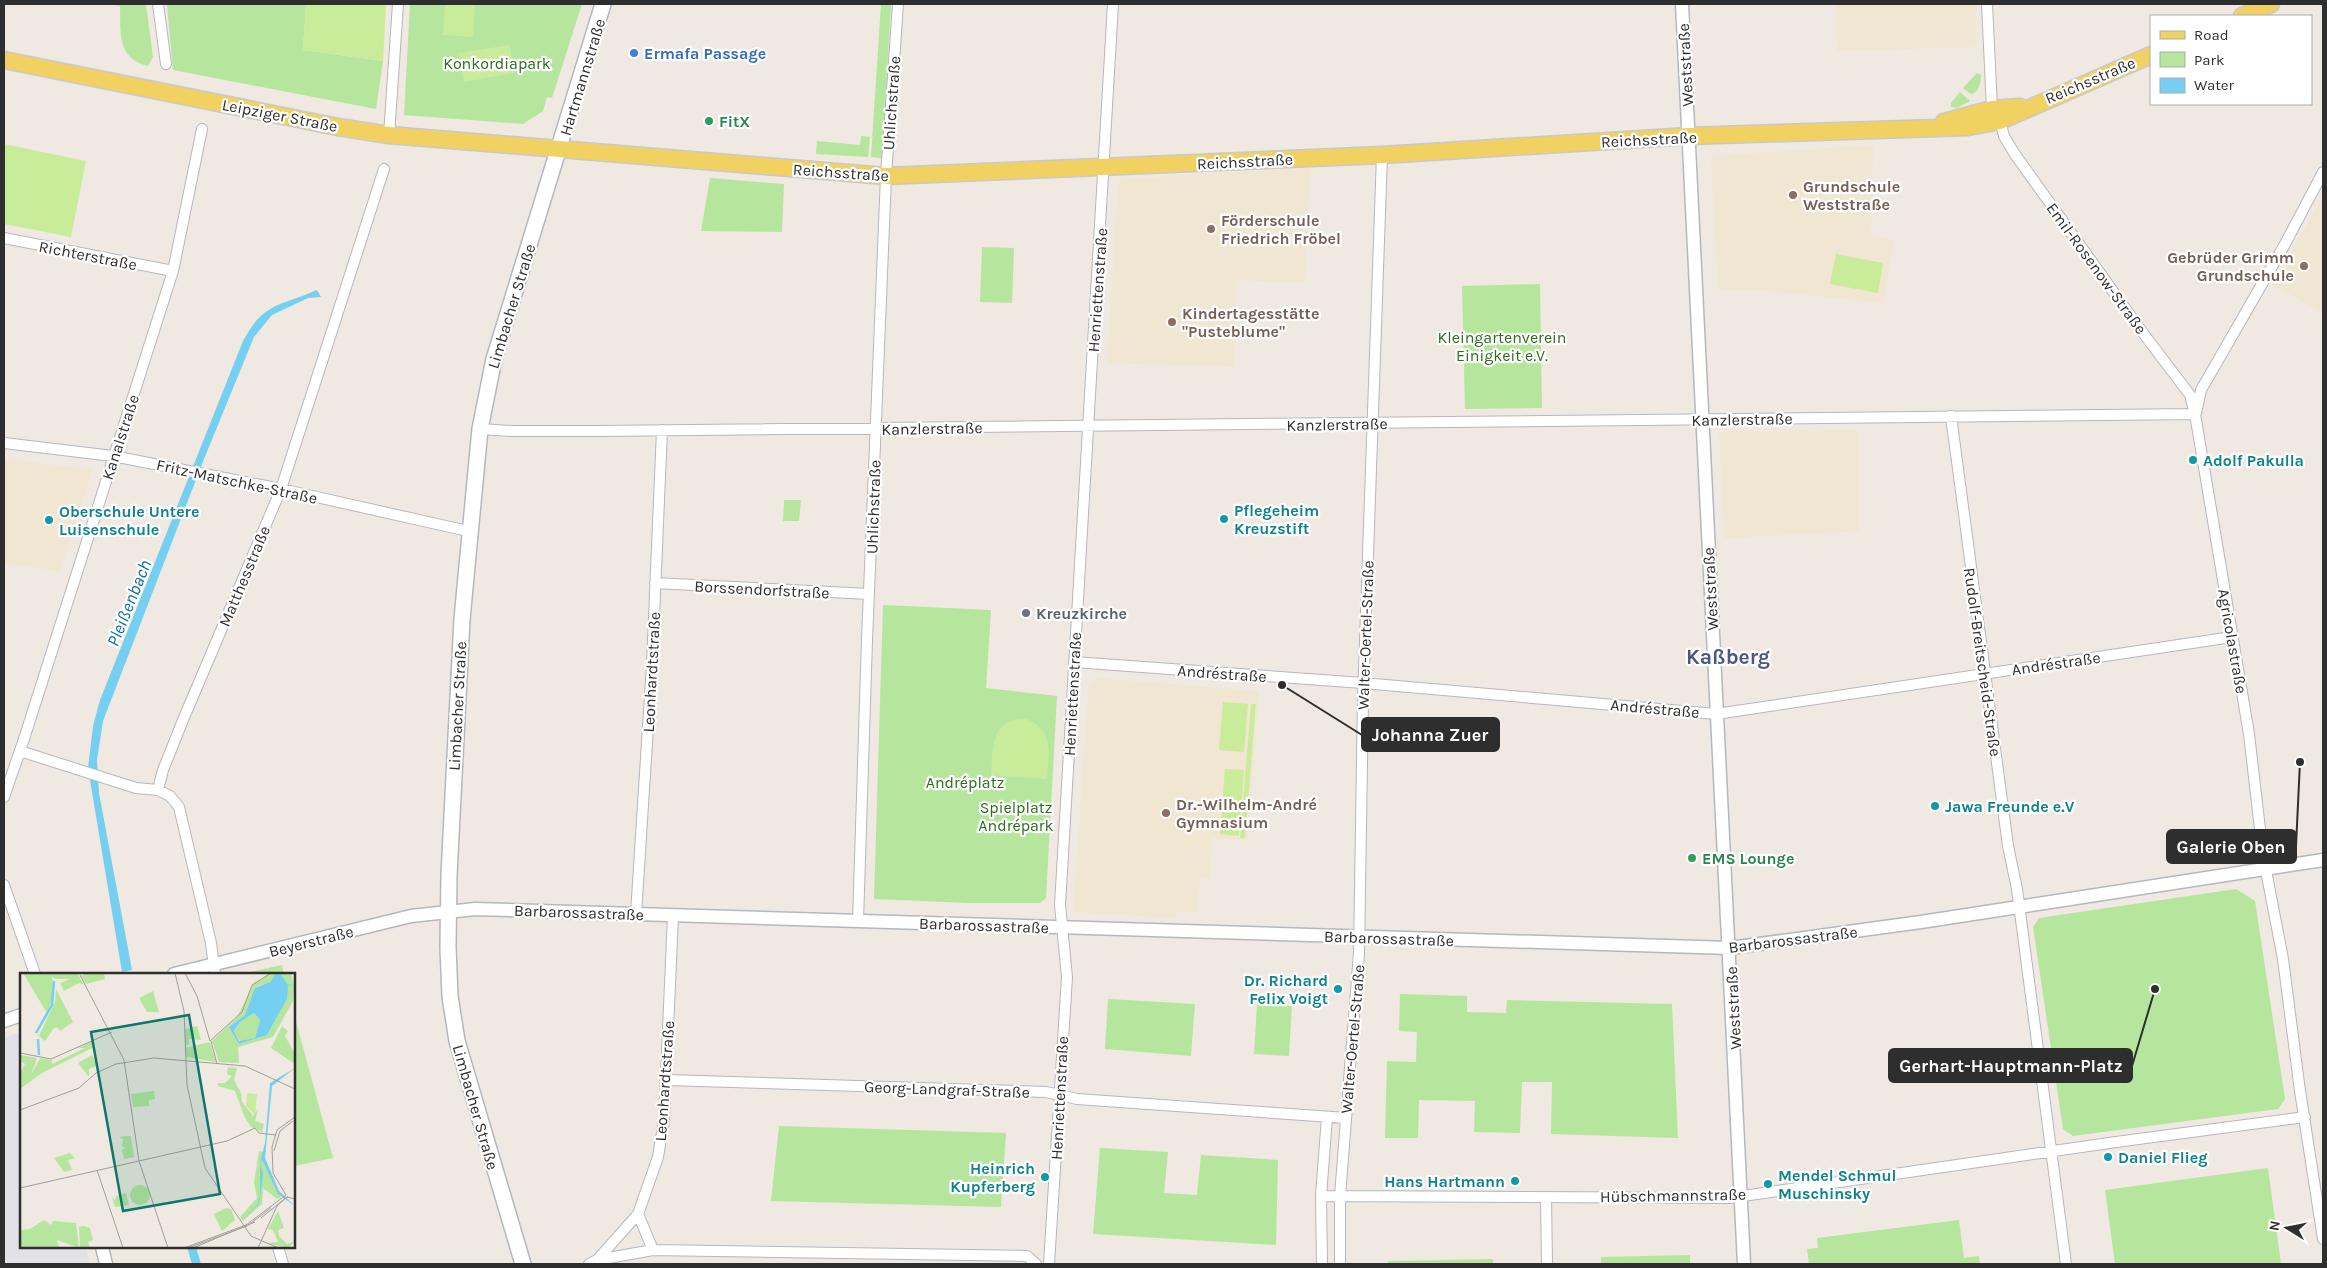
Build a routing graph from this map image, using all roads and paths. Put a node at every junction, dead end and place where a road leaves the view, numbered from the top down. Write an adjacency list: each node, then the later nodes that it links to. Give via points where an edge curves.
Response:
1 (158, 4): 12 (street)
2 (398, 4): 15 (street)
3 (604, 4): 17 (main road, Hartmannstraße)
4 (898, 4): 22 (street, Uhlichstraße)
5 (1113, 4): 19 (street, Henriettenstraße)
6 (1682, 4): 16 (street, Weststraße)
7 (1987, 4): 13 (street, Emil-Rosenow-Straße)
8 (2271, 4): 9 (main road)
9 (2244, 15)
10 (2150, 55): 13 (main road, Reichsstraße, via 2030,106)
11 (4, 60): 15 (main road, Leipziger Straße)
12 (166, 64)
13 (1996, 115): 16 (main road, Reichsstraße, via 1931,127); 25 (street, Emil-Rosenow-Straße, via 2014,153 2190,395)
14 (202, 129): 24 (street, Kanalstraße)
15 (389, 135): 17 (main road, Leipziger Straße)
16 (1689, 136): 18 (main road, Reichsstraße); 27 (street, Weststraße)
17 (560, 150): 22 (main road, Reichsstraße); 30 (main road, Limbacher Straße, via 499,340)
18 (1382, 155): 19 (main road, Reichsstraße); 28 (street, Walter-Oertel-Straße)
19 (1104, 167): 22 (main road, Reichsstraße); 29 (street, Henriettenstraße)
20 (384, 169): 35 (street, Matthesstraße)
21 (2323, 172): 25 (street, via 2201,390)
22 (886, 176): 31 (street, Uhlichstraße)
23 (4, 238): 24 (street, Richterstraße)
24 (173, 271): 34 (street, Kanalstraße)
25 (2195, 414): 26 (street, Kanzlerstraße); 39 (street, Agricolastraße)
26 (1951, 416): 27 (street, Kanzlerstraße); 41 (street, Rudolf-Breitscheid-Straße)
27 (1701, 419): 28 (street, Kanzlerstraße); 43 (street, Weststraße)
28 (1374, 423): 29 (street, Kanzlerstraße); 42 (street, Walter-Oertel-Straße)
29 (1088, 426): 31 (street, Kanzlerstraße); 40 (street, Henriettenstraße)
30 (480, 428): 32 (street, Kanzlerstraße, via 510,431); 36 (main road, Limbacher Straße)
31 (876, 428): 32 (street, Kanzlerstraße); 38 (street, Uhlichstraße)
32 (662, 430): 37 (street, Leonhardtstraße)
33 (4, 443): 34 (street, Fritz-Matschke-Straße)
34 (113, 456): 35 (street, Fritz-Matschke-Straße); 44 (street, Kanalstraße)
35 (281, 489): 36 (street, Fritz-Matschke-Straße); 45 (street, Matthesstraße, via 176,736)
36 (468, 531): 51 (main road, Limbacher Straße, via 454,749)
37 (655, 583): 38 (street, Borssendorfstraße); 52 (street, Leonhardtstraße)
38 (869, 594): 54 (street, Uhlichstraße)
39 (2232, 637): 41 (street, Andréstraße); 48 (street, Agricolastraße, via 2249,734)
40 (1074, 662): 42 (street, Andréstraße); 55 (street, Henriettenstraße, via 1060,905)
41 (1985, 673): 43 (street, Andréstraße); 50 (street, Rudolf-Breitscheid-Straße)
42 (1363, 683): 43 (street, Andréstraße); 56 (street, Walter-Oertel-Straße)
43 (1716, 714): 57 (street, Weststraße)
44 (20, 751): 45 (street, via 136,788); 46 (street, Kanalstraße)
45 (158, 790): 58 (street, via 170,796 179,807 211,943)
46 (4, 797)
47 (2323, 860): 48 (street, Barbarossastraße)
48 (2266, 868): 50 (street, Barbarossastraße); 65 (street, Agricolastraße, via 2283,959)
49 (4, 885): 59 (street)
50 (2019, 906): 57 (street, Barbarossastraße); 68 (street, Rudolf-Breitscheid-Straße)
51 (449, 912): 52 (street, Barbarossastraße, via 475,909); 58 (street, Beyerstraße, via 412,916); 81 (main road, Limbacher Straße, via 450,996 458,1041)
52 (636, 914): 53 (street, Barbarossastraße)
53 (673, 916): 54 (street, Barbarossastraße); 63 (street, Leonhardtstraße)
54 (858, 921): 55 (street, Barbarossastraße)
55 (1062, 928): 56 (street, Barbarossastraße); 64 (street, Henriettenstraße, via 1067,977)
56 (1358, 937): 57 (street, Barbarossastraße); 67 (street, Walter-Oertel-Straße, via 1356,1014)
57 (1730, 948): 72 (street, Weststraße)
58 (214, 969): 60 (street, Beyerstraße)
59 (35, 973)
60 (182, 973)
61 (20, 1015): 62 (street)
62 (4, 1021)
63 (667, 1080): 64 (street, Georg-Landgraf-Straße, via 1046,1092); 73 (street, Leonhardtstraße, via 658,1157)
64 (1060, 1096): 66 (street, Georg-Landgraf-Straße); 83 (street, Henriettenstraße)
65 (2305, 1117): 68 (street, Hübschmannstraße); 74 (street)
66 (1327, 1118): 67 (street, Georg-Landgraf-Straße); 69 (street, Walter-Oertel-Straße)
67 (1346, 1118): 70 (street, Walter-Oertel-Straße)
68 (2052, 1152): 72 (street, Hübschmannstraße); 88 (street, Rudolf-Breitscheid-Straße)
69 (1321, 1196): 70 (street, Hübschmannstraße); 84 (street, Walter-Oertel-Straße)
70 (1340, 1196): 71 (street, Hübschmannstraße); 85 (street, Walter-Oertel-Straße)
71 (1546, 1196): 72 (street, Hübschmannstraße); 86 (street)
72 (1742, 1197): 87 (street, Weststraße)
73 (638, 1214): 77 (street); 78 (street, Leonhardtstraße)
74 (2323, 1239)
75 (102, 1248): 79 (street)
76 (278, 1248): 80 (street)
77 (653, 1250): 78 (street); 82 (street, via 1027,1256)
78 (593, 1262)
79 (106, 1264)
80 (283, 1264)
81 (522, 1264)
82 (1036, 1264)
83 (1049, 1264)
84 (1322, 1264)
85 (1340, 1264)
86 (1547, 1264)
87 (1744, 1264)
88 (2066, 1264)

